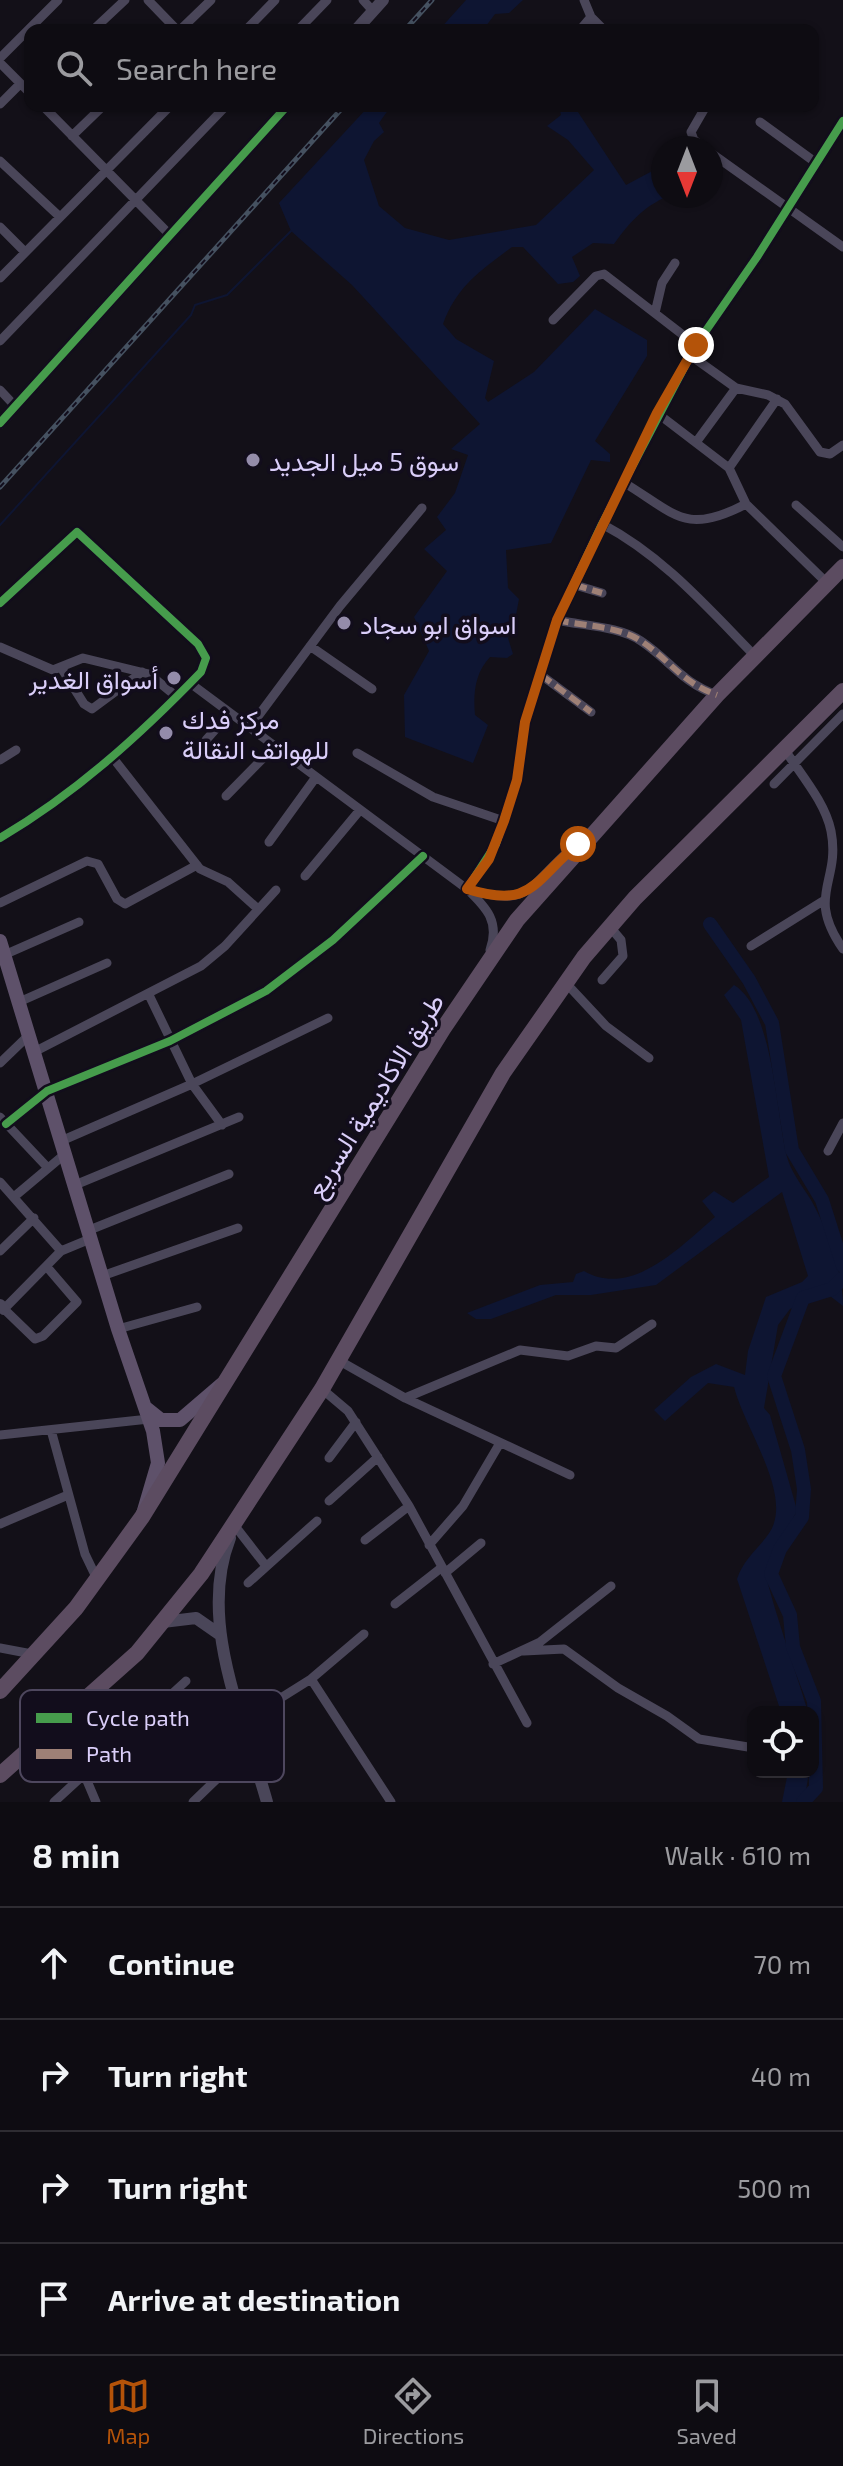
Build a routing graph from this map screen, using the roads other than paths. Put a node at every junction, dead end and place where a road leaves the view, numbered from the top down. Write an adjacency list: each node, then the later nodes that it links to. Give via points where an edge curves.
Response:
1 (58, 0): 12 (street)
2 (125, 0): 13 (street)
3 (148, 0): 14 (street)
4 (211, 0): 15 (street)
5 (275, 0): 16 (street)
6 (327, 0): 17 (street)
7 (363, 0): 10 (street)
8 (383, 0): 10 (street)
9 (584, 0): 11 (street)
10 (373, 11): 18 (street)
11 (591, 17): 19 (street); 20 (street)
12 (35, 24)
13 (99, 24)
14 (172, 24)
15 (185, 24)
16 (252, 24)
17 (304, 24)
18 (361, 24)
19 (585, 24)
20 (598, 24)
21 (24, 35): 22 (street)
22 (0, 60): 23 (street)
23 (20, 84): 24 (street); 25 (street)
24 (24, 88)
25 (0, 104)
26 (49, 112): 34 (street)
27 (97, 112): 34 (street)
28 (164, 112): 39 (street)
29 (220, 112): 40 (street)
30 (282, 112): 44 (street)
31 (703, 112): 35 (street)
32 (843, 121): 38 (street)
33 (760, 122): 38 (street)
34 (72, 136): 39 (street)
35 (692, 136)
36 (0, 161): 42 (street)
37 (723, 162): 41 (street)
38 (815, 162): 41 (street)
39 (106, 171): 40 (street); 42 (street)
40 (137, 202): 44 (street); 51 (street)
41 (787, 208): 45 (street); 52 (street)
42 (60, 217): 46 (street)
43 (0, 227): 46 (street)
44 (170, 235): 57 (street)
45 (843, 247)
46 (25, 252): 48 (street)
47 (675, 263): 49 (street, via 662,283)
48 (0, 278)
49 (655, 313): 50 (street, via 602,274); 52 (street)
50 (553, 320)
51 (0, 341)
52 (696, 345): 53 (street)
53 (690, 355): 54 (street); 58 (street)
54 (736, 388): 56 (street); 60 (street)
55 (0, 390): 57 (street)
56 (777, 399): 61 (street, via 820,452 830,454); 62 (street)
57 (15, 406): 59 (street)
58 (657, 413): 60 (street); 63 (street)
59 (0, 423)
60 (697, 441): 62 (street)
61 (843, 445)
62 (729, 468): 64 (street)
63 (623, 482): 64 (street, via 691,522); 67 (street)
64 (746, 504): 70 (street)
65 (796, 505): 68 (street)
66 (422, 508): 75 (street)
67 (602, 524): 71 (street); 77 (street, via 674,573)
68 (843, 547)
69 (843, 567): 70 (highway, طريق الاكاديمية السريع)
70 (827, 583): 77 (highway, طريق الاكاديمية السريع)
71 (575, 585): 72 (street); 74 (street)
72 (602, 593)
73 (0, 603): 81 (street, via 77,532 204,650 205,665)
74 (557, 620): 80 (street); 84 (street, via 629,635 683,680)
75 (310, 646): 82 (street); 89 (street)
76 (0, 647): 78 (street)
77 (755, 656): 84 (highway, طريق الاكاديمية السريع)
78 (62, 669): 79 (street, via 83,658); 79 (street, via 92,709)
79 (142, 672): 85 (street)
80 (541, 675): 86 (street); 101 (street)
81 (190, 683): 85 (street); 87 (street)
82 (372, 689)
83 (843, 691): 94 (highway)
84 (717, 695): 102 (highway, طريق الاكاديمية السريع)
85 (177, 697): 95 (street)
86 (591, 712)
87 (230, 713): 89 (street); 90 (street)
88 (843, 714): 94 (street)
89 (250, 727): 91 (street)
90 (206, 740)
91 (275, 746): 97 (street); 99 (street)
92 (16, 750): 96 (street)
93 (357, 753): 101 (street, via 433,797)
94 (789, 757): 98 (street); 110 (street, via 831,828); 114 (highway)
95 (113, 758): 103 (street, via 45,812); 106 (street)
96 (0, 760)
97 (316, 777): 100 (street); 104 (street)
98 (774, 784)
99 (226, 796)
100 (360, 810): 105 (street); 107 (street)
101 (504, 821): 108 (street, via 489,859)
102 (595, 828): 108 (street, via 520,895 504,898); 121 (highway, طريق الاكاديمية السريع, via 517,920)
103 (0, 838)
104 (269, 842)
105 (423, 856): 108 (street); 126 (street, via 289,974 236,1009)
106 (197, 865): 111 (street, via 125,904 98,864 87,861); 112 (street, via 228,882)
107 (305, 876)
108 (467, 889): 121 (street, via 489,911 495,926 492,946)
109 (276, 890): 112 (street)
110 (823, 901): 116 (street); 117 (street, via 824,915)
111 (0, 903)
112 (258, 909): 122 (street, via 210,959)
113 (79, 922): 115 (street)
114 (610, 927): 119 (street, via 621,940 623,956); 120 (highway)
115 (1, 946): 123 (main road)
116 (751, 946)
117 (843, 949)
118 (107, 963): 123 (street)
119 (602, 980)
120 (565, 982): 128 (street, via 606,1026); 154 (highway, via 503,1073)
121 (471, 987): 155 (highway, طريق الاكاديمية السريع)
122 (149, 995): 126 (street); 127 (street)
123 (19, 1002): 125 (main road)
124 (328, 1018): 130 (street)
125 (29, 1035): 127 (main road); 129 (street)
126 (170, 1041): 130 (street); 131 (street)
127 (34, 1052): 131 (main road)
128 (649, 1058)
129 (0, 1063)
130 (192, 1084): 135 (street); 136 (street)
131 (47, 1091): 133 (street); 136 (main road)
132 (239, 1117): 135 (street)
133 (3, 1120): 138 (street)
134 (843, 1123): 137 (street)
135 (222, 1125): 140 (street)
136 (63, 1147): 138 (street); 140 (main road)
137 (828, 1151)
138 (48, 1168): 142 (street)
139 (229, 1174): 145 (street)
140 (75, 1185): 145 (main road)
141 (1, 1186): 142 (street)
142 (15, 1196): 143 (street)
143 (34, 1218): 146 (street); 147 (street)
144 (238, 1228): 149 (street)
145 (89, 1235): 147 (street); 149 (main road)
146 (0, 1251)
147 (61, 1251): 148 (street)
148 (47, 1267): 150 (street); 150 (street, via 76,1299 73,1308 35,1339)
149 (102, 1276): 153 (main road)
150 (2, 1307)
151 (197, 1307): 153 (street)
152 (652, 1324): 157 (street, via 618,1347 596,1346 568,1356 520,1350)
153 (118, 1329): 158 (main road)
154 (338, 1360): 156 (highway); 157 (street)
155 (222, 1384): 158 (main road, via 180,1420 161,1420); 169 (highway, طريق الاكاديمية السريع)
156 (322, 1389): 159 (street); 172 (highway)
157 (405, 1398): 162 (street)
158 (146, 1412): 160 (street); 169 (main road, via 158,1463)
159 (356, 1422): 163 (street); 164 (street)
160 (51, 1430): 161 (street); 166 (street)
161 (0, 1435)
162 (500, 1443): 165 (street); 175 (street, via 470,1496)
163 (378, 1457): 167 (street); 168 (street)
164 (329, 1458)
165 (570, 1475)
166 (68, 1495): 171 (street); 178 (street)
167 (329, 1501)
168 (409, 1506): 173 (street); 175 (street)
169 (142, 1517): 178 (highway, طريق الاكاديمية السريع)
170 (317, 1521): 176 (street)
171 (0, 1524)
172 (234, 1527): 176 (street); 182 (highway); 183 (street, via 217,1594)
173 (365, 1540)
174 (481, 1543): 177 (street)
175 (429, 1545): 177 (street)
176 (266, 1566): 179 (street)
177 (443, 1570): 181 (street); 188 (street)
178 (97, 1579): 187 (highway, طريق الاكاديمية السريع)
179 (248, 1583)
180 (611, 1586): 186 (street)
181 (395, 1604)
182 (163, 1622): 183 (street, via 196,1618); 191 (highway)
183 (219, 1634): 193 (street)
184 (364, 1634): 189 (street)
185 (0, 1648): 187 (street)
186 (524, 1651): 188 (street); 197 (street, via 564,1649 699,1739)
187 (36, 1654): 194 (highway, طريق الاكاديمية السريع)
188 (493, 1664): 196 (street)
189 (311, 1679): 195 (street); 208 (street)
190 (186, 1681): 192 (street)
191 (98, 1690)
192 (176, 1690)
193 (235, 1690)
194 (0, 1691)
195 (284, 1696)
196 (527, 1723)
197 (747, 1747)
198 (20, 1758): 199 (highway)
199 (0, 1775)
200 (76, 1782): 205 (street)
201 (87, 1782): 206 (street)
202 (214, 1782): 204 (street)
203 (261, 1782): 207 (street)
204 (195, 1801)
205 (54, 1802)
206 (96, 1802)
207 (267, 1802)
208 (391, 1802)

